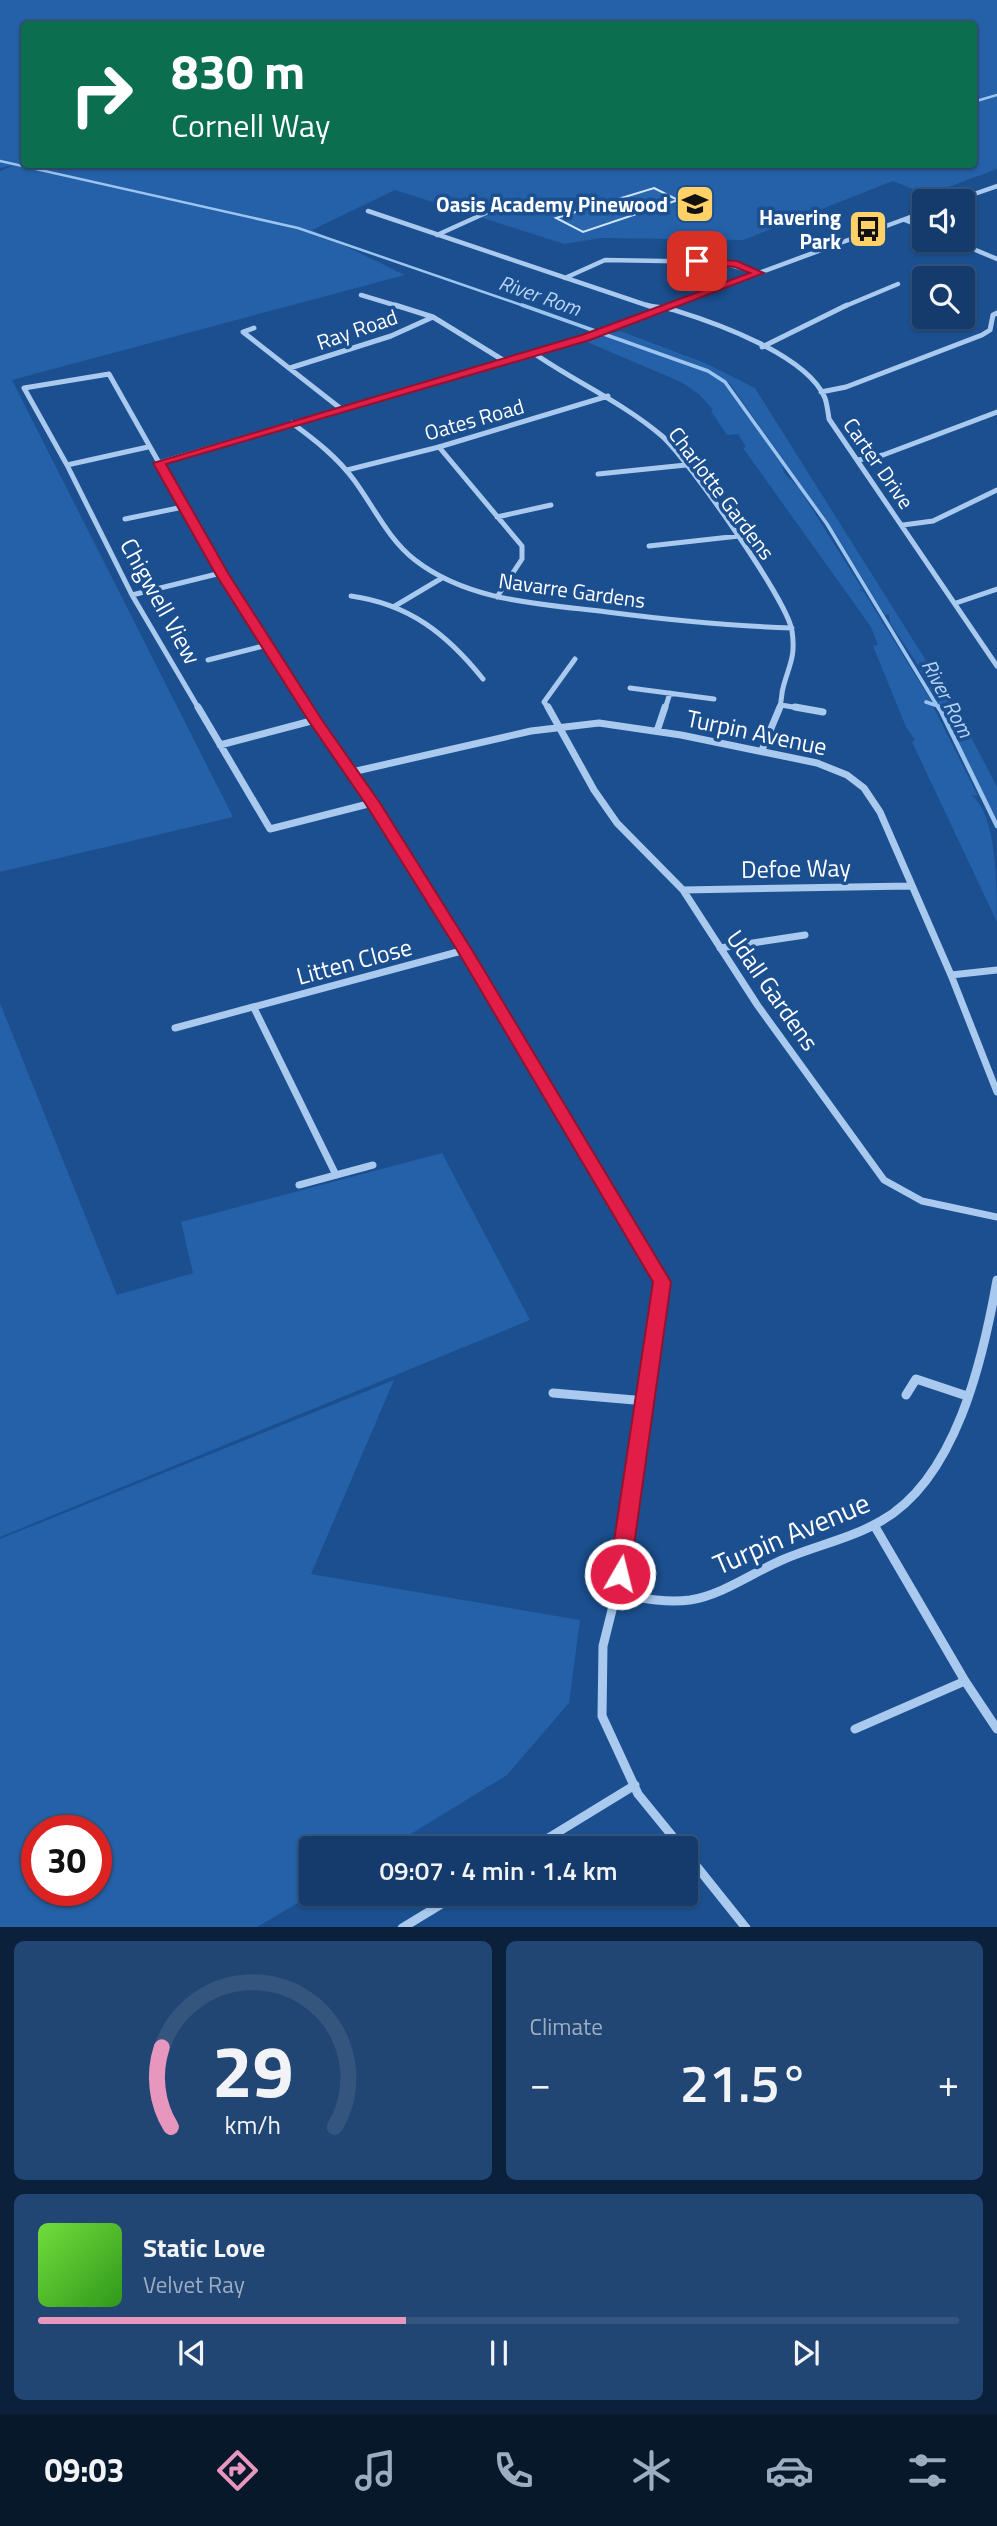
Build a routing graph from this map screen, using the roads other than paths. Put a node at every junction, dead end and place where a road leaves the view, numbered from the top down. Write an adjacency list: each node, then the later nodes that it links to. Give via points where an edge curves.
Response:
1 (996, 187): 2 (street)
2 (975, 194)
3 (501, 206): 8 (street)
4 (368, 211): 8 (street, Carter Drive)
5 (912, 217): 6 (street)
6 (904, 220): 7 (street); 11 (street)
7 (912, 223)
8 (436, 235): 12 (street, Carter Drive)
9 (975, 249): 10 (street)
10 (997, 258)
11 (759, 273): 12 (street, via 720,262 605,260); 15 (street)
12 (565, 278): 15 (street, Carter Drive)
13 (898, 284): 21 (street)
14 (361, 295): 17 (street)
15 (662, 309): 21 (street, Carter Drive); 22 (street)
16 (997, 313): 19 (street)
17 (433, 317): 23 (street); 24 (street, Ray Road, via 391,336)
18 (254, 328): 24 (street, via 243,332)
19 (990, 330): 20 (street); 25 (street)
20 (997, 331)
21 (762, 347): 25 (street, Carter Drive, via 795,363)
22 (532, 352): 23 (street); 26 (street, Charlotte Gardens)
23 (503, 360): 27 (street)
24 (290, 368): 27 (street)
25 (821, 393): 32 (street, Carter Drive, via 829,406 829,419)
26 (609, 396): 31 (street, Oates Road); 35 (street, Charlotte Gardens, via 664,438)
27 (340, 408): 29 (street)
28 (997, 412): 32 (street)
29 (292, 422): 33 (street); 36 (street, Navarre Gardens)
30 (148, 447): 33 (street); 34 (street); 34 (street, Chigwell View, via 109,374 24,388)
31 (439, 447): 36 (street, Oates Road); 41 (street)
32 (858, 460): 43 (street, Carter Drive)
33 (159, 463): 40 (street)
34 (67, 465): 49 (street, Chigwell View)
35 (686, 465): 37 (street); 44 (street, Charlotte Gardens)
36 (346, 470): 47 (street, Navarre Gardens, via 414,559)
37 (598, 474)
38 (997, 490): 43 (street, via 933,521)
39 (551, 505): 41 (street)
40 (183, 507): 42 (street); 46 (street)
41 (497, 517): 51 (street, via 522,546 522,559)
42 (125, 519)
43 (903, 525): 52 (street, Carter Drive)
44 (739, 536): 45 (street); 54 (street, Charlotte Gardens)
45 (649, 545)
46 (221, 573): 49 (street); 55 (street)
47 (442, 578): 51 (street, Navarre Gardens); 53 (street)
48 (997, 589): 52 (street)
49 (132, 595): 68 (street, Chigwell View)
50 (351, 596): 53 (street, via 377,598)
51 (497, 597): 54 (street, Navarre Gardens, via 723,627)
52 (957, 603): 58 (street, Carter Drive)
53 (394, 606): 59 (street, via 441,630)
54 (792, 628): 63 (street, Charlotte Gardens, via 794,660)
55 (267, 645): 57 (street); 65 (street)
56 (575, 659): 66 (street, Udall Gardens, via 544,702)
57 (208, 660)
58 (997, 666)
59 (483, 678)
60 (630, 688): 61 (street)
61 (670, 692): 62 (street); 67 (street)
62 (714, 699)
63 (782, 705): 64 (street); 69 (street, Charlotte Gardens)
64 (823, 712)
65 (315, 720): 68 (street); 70 (street)
66 (560, 726): 67 (street, Turpin Avenue, via 598,723); 70 (street, Turpin Avenue); 73 (street, Udall Gardens, via 617,822)
67 (657, 731): 69 (street, Turpin Avenue)
68 (220, 745): 71 (street, Chigwell View, via 270,829)
69 (762, 750): 72 (street, Turpin Avenue, via 831,767 864,788 880,812)
70 (352, 772): 71 (street)
71 (372, 803): 76 (street)
72 (910, 886): 73 (street, Defoe Way); 78 (street, Turpin Avenue)
73 (683, 890): 75 (street, Udall Gardens)
74 (805, 935): 75 (street)
75 (720, 948): 85 (street, Udall Gardens, via 884,1180 898,1192 924,1202)
76 (464, 950): 79 (street, Litten Close); 90 (street, via 662,1282)
77 (997, 970): 78 (street)
78 (951, 975): 81 (street, Turpin Avenue)
79 (254, 1008): 80 (street, Litten Close); 83 (street)
80 (175, 1028)
81 (997, 1092)
82 (373, 1164): 83 (street)
83 (336, 1175): 84 (street)
84 (299, 1185)
85 (997, 1217)
86 (997, 1280): 89 (street, Turpin Avenue, via 984,1350)
87 (553, 1393): 90 (street)
88 (906, 1395): 89 (street, via 916,1379)
89 (967, 1396): 91 (street, Turpin Avenue, via 947,1445 927,1478 895,1512)
90 (646, 1401): 92 (street)
91 (874, 1525): 92 (street, Turpin Avenue, via 693,1600); 93 (street)
92 (616, 1594): 96 (street, via 603,1646 602,1716)
93 (965, 1681): 94 (street); 95 (street)
94 (855, 1729)
95 (997, 1729)
96 (635, 1785): 97 (street); 98 (street)
97 (552, 1836)
98 (672, 1836)
99 (698, 1868): 102 (street)
100 (438, 1906): 101 (street)
101 (402, 1927)
102 (747, 1927)

